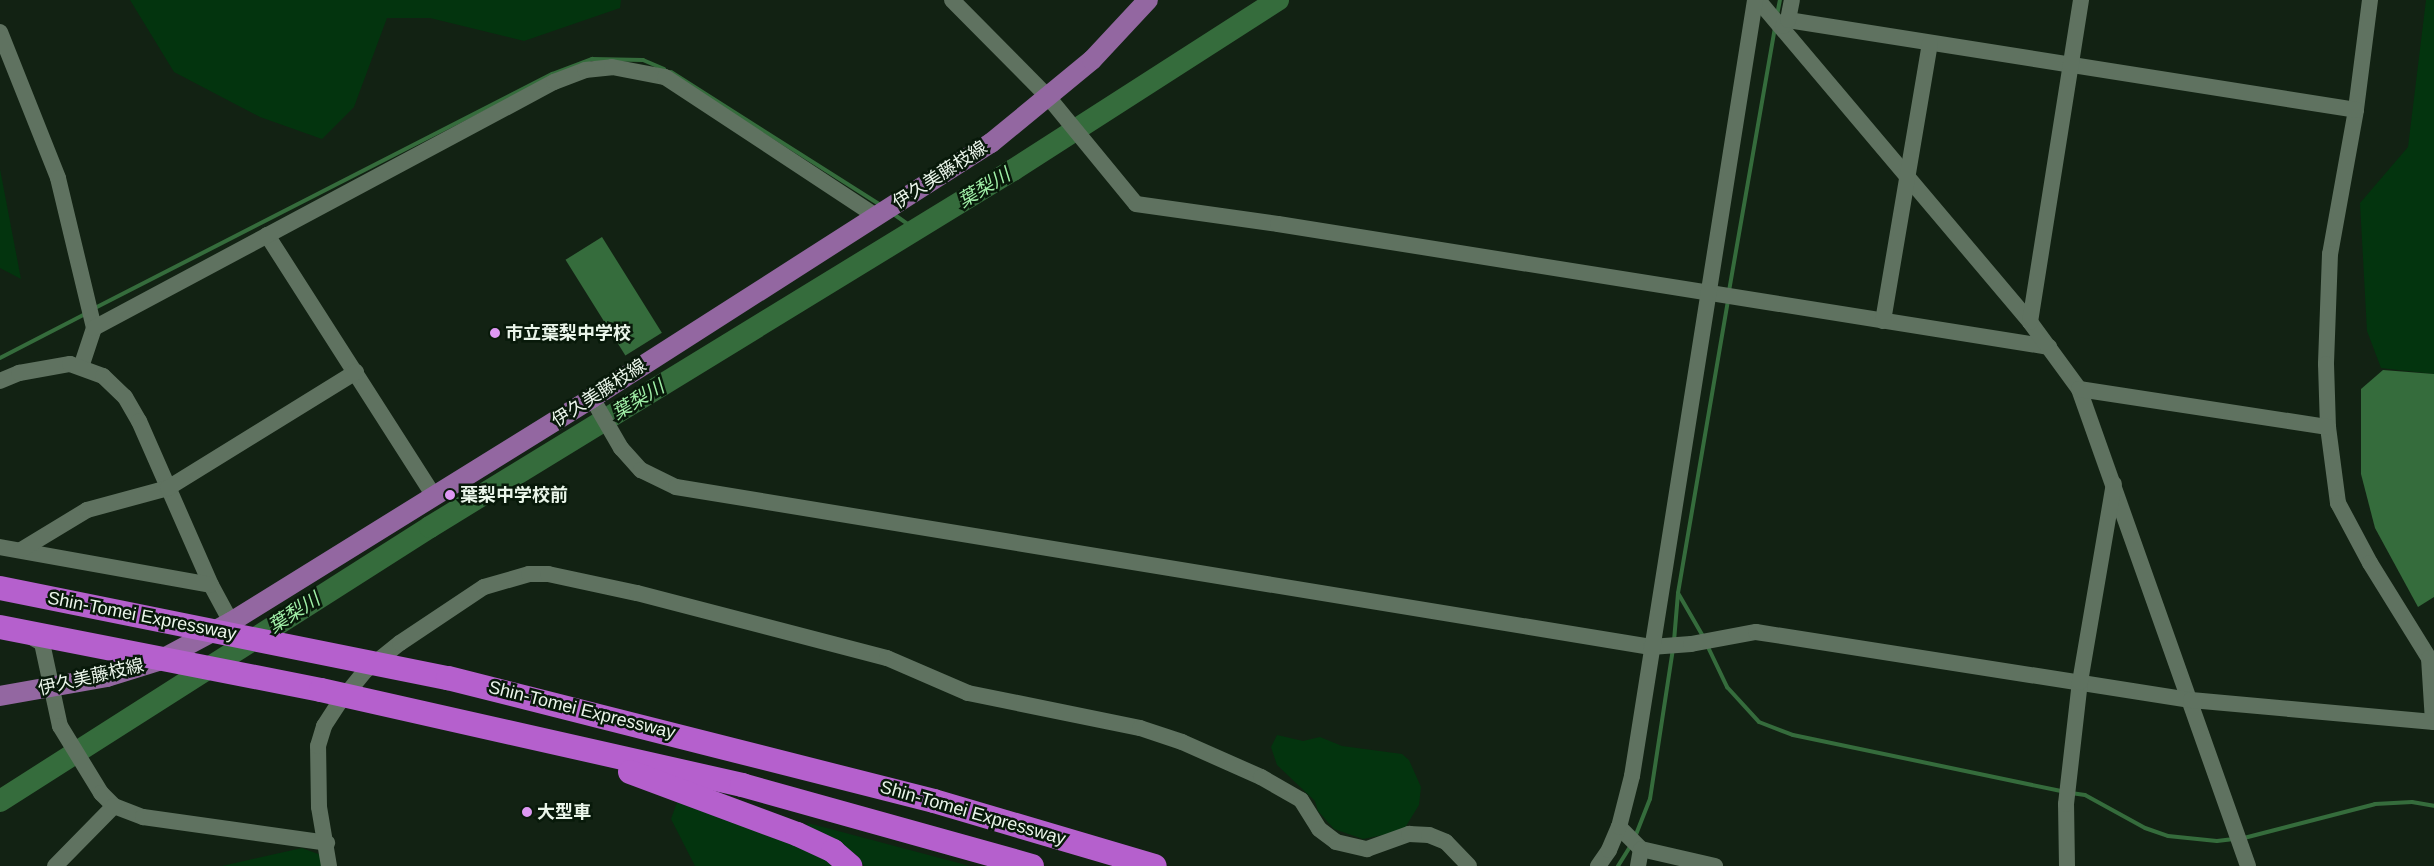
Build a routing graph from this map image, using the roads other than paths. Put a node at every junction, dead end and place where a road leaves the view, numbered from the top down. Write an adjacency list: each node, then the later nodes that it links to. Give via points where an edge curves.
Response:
1 (952, 0): 11 (street)
2 (1148, 0): 11 (main road, 伊久美藤枝線)
3 (1756, 0): 7 (street); 16 (street)
4 (1792, 0): 7 (street)
5 (2081, 0): 10 (street)
6 (2370, 0): 12 (street)
7 (1785, 23): 9 (street); 13 (street)
8 (0, 32): 19 (street, via 58,178)
9 (1930, 44): 10 (street); 13 (street)
10 (2071, 67): 12 (street); 18 (street)
11 (1053, 103): 14 (main road, 伊久美藤枝線); 16 (street, via 1136,204)
12 (2356, 110): 26 (street, via 2330,254 2326,364)
13 (1907, 174): 17 (street); 18 (street)
14 (876, 216): 15 (street, via 665,77 612,67 585,70 554,82); 25 (main road, 伊久美藤枝線)
15 (267, 235): 19 (street); 22 (street)
16 (1707, 294): 17 (street); 37 (street)
17 (1883, 321): 20 (street)
18 (2030, 322): 20 (street)
19 (94, 328): 21 (street)
20 (2049, 347): 24 (street)
21 (81, 368): 23 (street, via 70,364 52,366); 28 (street, via 104,376 125,397)
22 (356, 372): 28 (street); 29 (street)
23 (1, 383)
24 (2079, 389): 26 (street); 27 (street)
25 (592, 398): 29 (main road, 伊久美藤枝線); 37 (street, via 621,448 640,470 676,487)
26 (2328, 427): 38 (street, via 2338,503 2370,563)
27 (2114, 482): 39 (street); 42 (street)
28 (168, 488): 31 (street, via 87,510); 32 (street)
29 (434, 496): 34 (main road, 伊久美藤枝線)
30 (0, 547): 31 (street)
31 (21, 550): 32 (street)
32 (211, 585): 34 (street)
33 (0, 588): 53 (highway, Shin-Tomei Expressway, via 448,678 925,798)
34 (231, 622): 40 (main road, 伊久美藤枝線, via 158,661 107,677)
35 (0, 627): 44 (highway, Shin-Tomei Expressway, via 440,716)
36 (0, 634): 40 (street, via 32,636 42,643 48,661)
37 (1651, 647): 39 (street, via 1691,644 1756,632); 46 (street, via 1632,776)
38 (2432, 657): 43 (street)
39 (2080, 682): 42 (street); 58 (street, via 2066,804)
40 (50, 688): 41 (main road, 伊久美藤枝線); 45 (street, via 66,738)
41 (0, 696)
42 (2192, 700): 43 (street); 59 (street)
43 (2434, 722)
44 (547, 742): 51 (highway, via 797,834 833,851); 52 (highway, Shin-Tomei Expressway, via 742,785)
45 (114, 806): 47 (street, via 143,817); 49 (street)
46 (1618, 827): 48 (street); 55 (street)
47 (327, 843): 50 (street); 54 (street, via 319,807 318,746 324,726 365,671 400,643 484,587 529,574 548,574 887,658 968,693 1140,728 1261,777 1301,800 1319,829 1336,842 1367,849 1409,834 1429,836 1446,842)
48 (1641, 849): 56 (street); 57 (street)
49 (55, 866)
50 (329, 866)
51 (850, 866)
52 (1032, 866)
53 (1155, 866)
54 (1469, 866)
55 (1598, 866)
56 (1638, 866)
57 (1715, 866)
58 (2067, 866)
59 (2248, 866)

